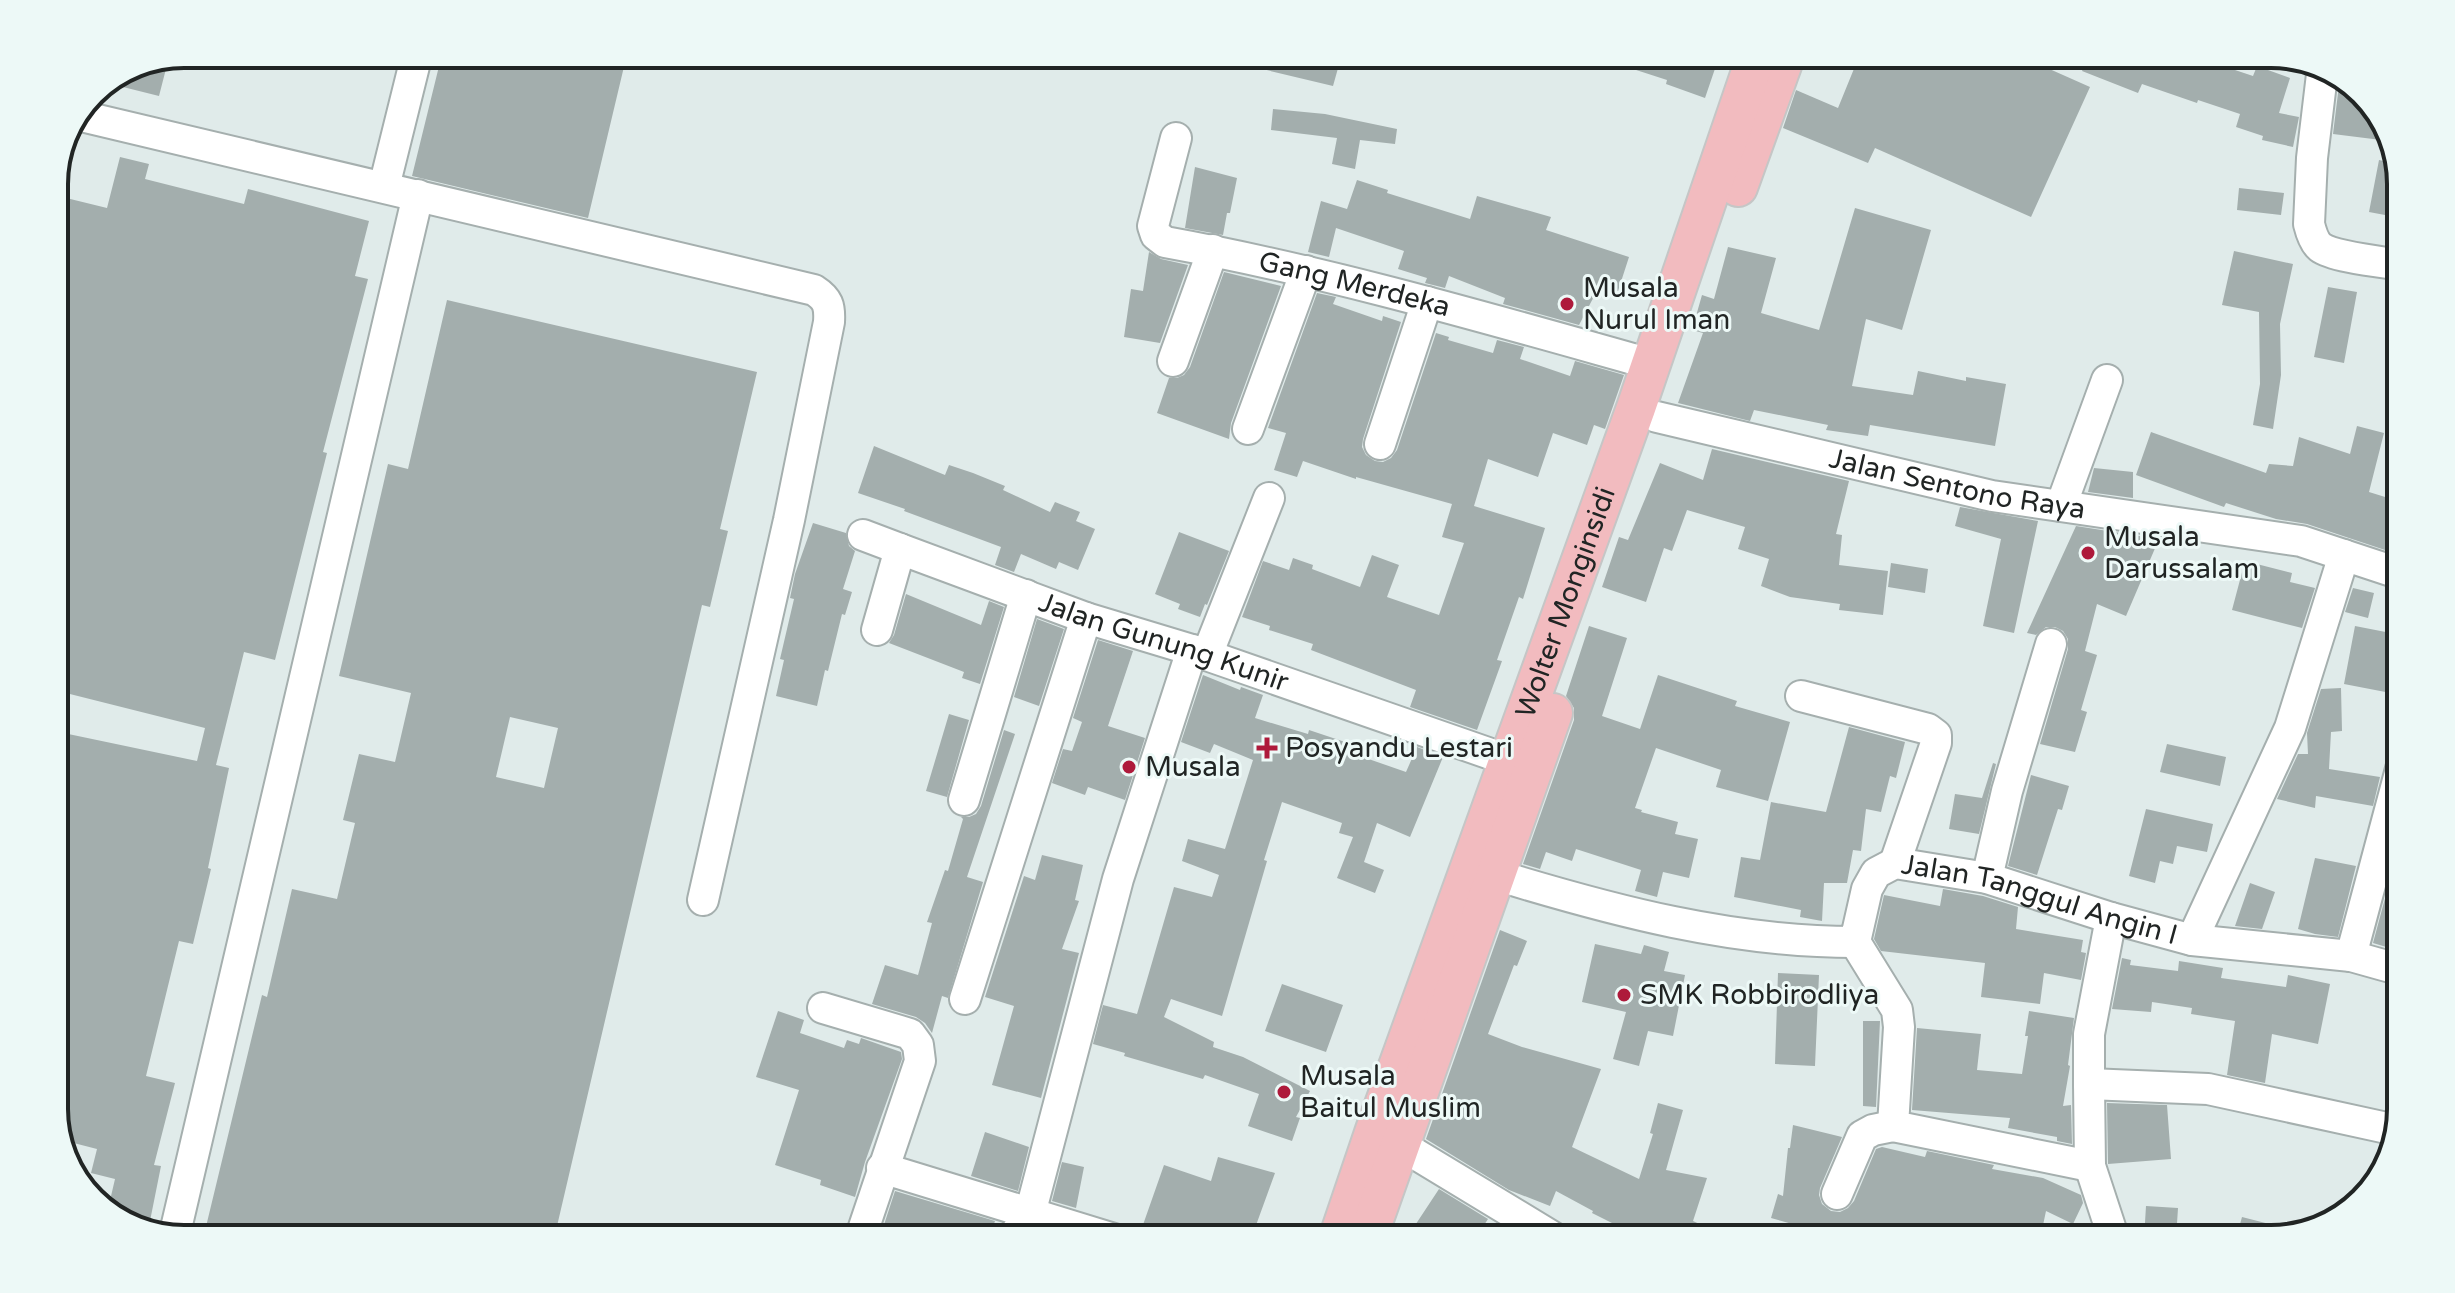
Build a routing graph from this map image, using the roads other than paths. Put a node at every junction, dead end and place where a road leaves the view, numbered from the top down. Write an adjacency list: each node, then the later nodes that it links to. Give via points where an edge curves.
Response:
1 (414, 68): 7 (street)
2 (1753, 68): 13 (main road, Wolter Monginsidi)
3 (1780, 68): 13 (main road, Wolter Monginsidi)
4 (2321, 80): 10 (street, via 2312,158 2312,234 2320,247 2334,253)
5 (89, 118): 7 (street)
6 (1176, 138): 9 (street, Gang Merdeka, via 1153,226 1165,242)
7 (384, 187): 8 (street)
8 (418, 195): 37 (street, via 814,290 829,304 789,520); 53 (street)
9 (1213, 250): 11 (street, Gang Merdeka); 14 (street)
10 (2387, 262)
11 (1306, 271): 12 (street, Gang Merdeka); 17 (street)
12 (1427, 302): 13 (street, Gang Merdeka); 18 (street)
13 (1664, 346): 16 (main road, Wolter Monginsidi); 31 (main road, Wolter Monginsidi)
14 (1173, 361)
15 (2107, 380): 20 (street)
16 (1657, 417): 20 (street, Jalan Sentono Raya, via 1945,486); 35 (main road, Wolter Monginsidi)
17 (1248, 429)
18 (1380, 444)
19 (1269, 498): 29 (street)
20 (2061, 506): 23 (street, Jalan Sentono Raya, via 2301,541)
21 (863, 535): 22 (street, Jalan Gunung Kunir)
22 (900, 549): 25 (street, Jalan Gunung Kunir); 27 (street)
23 (2344, 555): 24 (street, Jalan Sentono Raya); 39 (street, via 2290,728)
24 (2387, 564)
25 (1026, 595): 26 (street, Jalan Gunung Kunir); 32 (street)
26 (1086, 618): 29 (street, Jalan Gunung Kunir); 43 (street)
27 (877, 630)
28 (2051, 644): 36 (street)
29 (1200, 653): 31 (street, Jalan Gunung Kunir); 52 (street, via 1118,879)
30 (1801, 696): 34 (street, via 1936,735)
31 (1508, 760): 57 (main road, Wolter Monginsidi)
32 (964, 800)
33 (2387, 821): 41 (street)
34 (1895, 863): 36 (street, Jalan Tanggul Angin I); 40 (street, Jalan Tanggul Angin I, via 1876,873 1867,889)
35 (1496, 875): 40 (street, via 1694,928); 48 (main road, Wolter Monginsidi)
36 (1987, 878): 38 (street, Jalan Tanggul Angin I)
37 (703, 900)
38 (2111, 918): 39 (street, Jalan Tanggul Angin I); 45 (street, via 2089,1034)
39 (2192, 940): 41 (street, Jalan Tanggul Angin I)
40 (1855, 942): 46 (street, via 1897,1010)
41 (2351, 956): 42 (street, Jalan Tanggul Angin I)
42 (2387, 966)
43 (965, 999)
44 (823, 1008): 50 (street, via 910,1034 918,1045 920,1061)
45 (2089, 1084): 47 (street, via 2208,1089); 49 (street)
46 (1893, 1126): 49 (street); 51 (street, via 1862,1136)
47 (2385, 1128)
48 (1399, 1144): 58 (main road, Wolter Monginsidi); 59 (street)
49 (2090, 1166): 60 (street)
50 (882, 1168): 52 (street); 54 (street)
51 (1837, 1194)
52 (1030, 1214): 55 (street); 56 (street)
53 (177, 1225)
54 (864, 1225)
55 (1022, 1225)
56 (1066, 1225)
57 (1343, 1225)
58 (1372, 1225)
59 (1533, 1225)
60 (2109, 1225)

